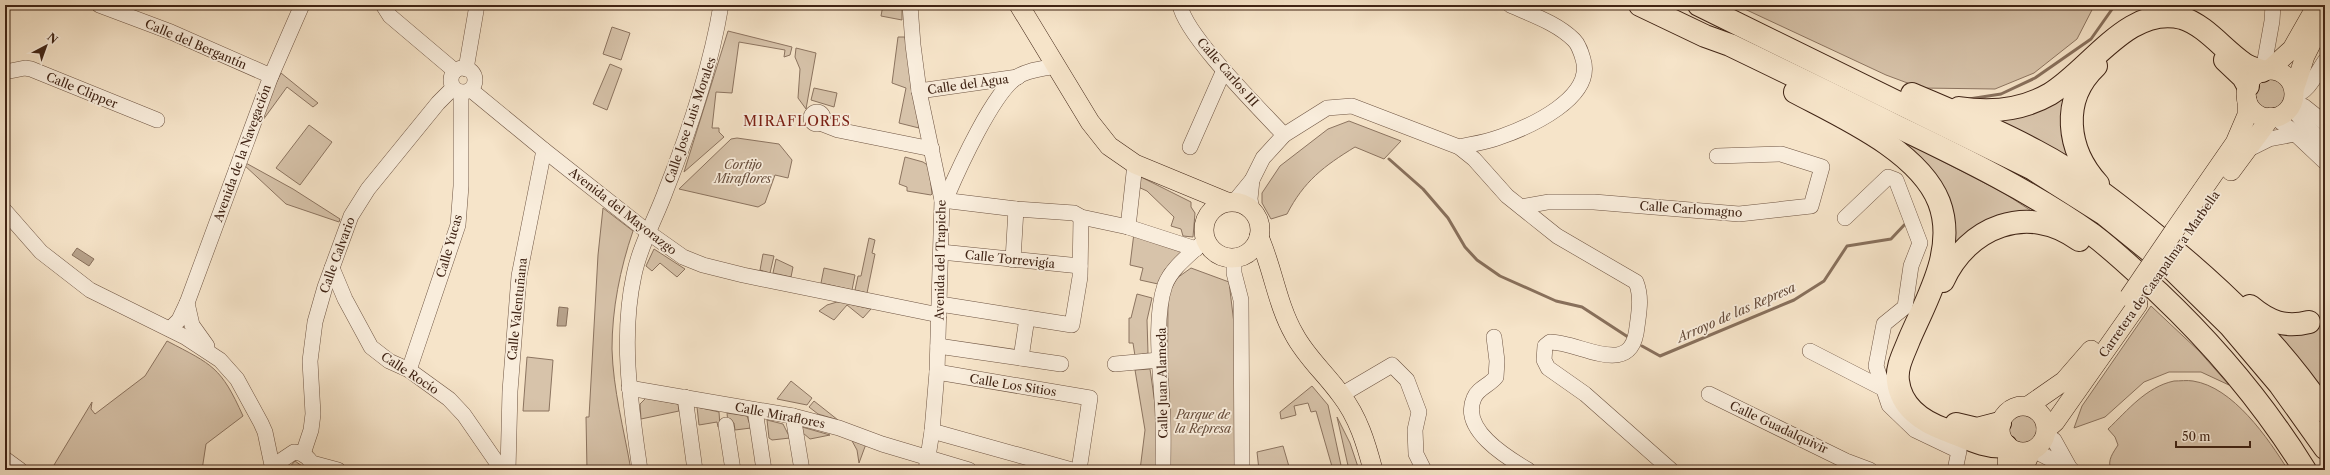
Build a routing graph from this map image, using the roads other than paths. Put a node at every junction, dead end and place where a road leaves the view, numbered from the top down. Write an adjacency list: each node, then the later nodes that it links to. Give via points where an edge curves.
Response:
1 (99, 5): 22 (street, Calle del Bergantín, via 171,32)
2 (302, 5): 22 (street, Avenida de la Navegación)
3 (383, 5): 19 (street, via 390,16)
4 (477, 5): 19 (street)
5 (721, 5): 62 (street, Calle Jose Luis Morales, via 713,53 667,189)
6 (910, 5): 26 (street, Avenida del Trapiche, via 912,45)
7 (1019, 5): 18 (main road)
8 (1180, 5): 20 (street, Calle Carlos III, via 1186,21)
9 (1510, 5): 40 (street, via 1551,23 1575,41 1585,64 1584,76 1571,97 1535,123 1490,141)
10 (1640, 5): 15 (highway)
11 (1699, 5): 16 (highway)
12 (2273, 5): 24 (street, via 2272,22)
13 (2317, 5): 24 (main road, via 2292,49)
14 (2325, 17): 27 (main road, via 2304,56)
15 (1705, 36): 73 (highway, via 1730,45 1972,162 2027,193 2125,260); 105 (highway, via 1725,55 1884,142 1921,173 1939,202 1945,237 1936,276 1901,360 1898,380 1900,390 1911,409 1928,424 1994,448)
16 (1806, 56): 28 (highway, via 1842,63); 106 (highway, via 1836,74 2033,169 2104,214 2172,269 2230,326 2280,385)
17 (2325, 61): 27 (street, via 2306,90)
18 (1055, 66): 23 (street, Calle del Agua); 46 (main road, via 1096,131 1109,146)
19 (460, 70): 25 (street, via 451,77); 25 (street, via 474,76 475,83)
20 (1224, 70): 36 (street, Calle Carlos III); 39 (street)
21 (5, 72): 32 (street, Calle Clipper, via 31,69)
22 (271, 76): 75 (street, Avenida de la Navegación)
23 (1018, 77): 26 (street, Calle del Agua); 49 (street, via 1003,90)
24 (2258, 79): 27 (main road, via 2285,75); 28 (highway, via 2244,64 2196,25 2169,16 2149,19 2127,29 2050,94 2018,107 1996,111 1973,111); 30 (main road, via 2256,112); 51 (highway, via 2231,65 2186,30 2167,24 2149,27 2130,35 2092,70 2079,89 2073,106 2073,143 2082,163); 63 (main road, Carretera de Casapalma a Marbella, via 2235,143)
25 (462, 90): 41 (street, Avenida del Mayorazgo); 70 (street, Calle Calvario, via 438,103 359,201); 89 (street, Calle Yucas, via 460,215)
26 (919, 91): 38 (street, Avenida del Trapiche)
27 (2293, 98): 30 (main road, via 2284,114); 33 (street); 37 (street, via 2305,124)
28 (1936, 104): 51 (highway, via 2037,151)
29 (1322, 115): 34 (street); 36 (street); 40 (street, via 1341,106 1352,106)
30 (2272, 117): 35 (street); 43 (main road, Carretera de Casapalma a Marbella)
31 (822, 119): 38 (street)
32 (157, 120)
33 (2325, 123)
34 (1310, 128): 36 (street); 42 (street)
35 (2295, 134): 43 (street, via 2269,139); 45 (street)
36 (1284, 135): 42 (street); 48 (street, via 1264,158)
37 (2325, 144)
38 (931, 146): 47 (street, Avenida del Trapiche)
39 (1190, 147)
40 (1459, 147): 54 (street)
41 (544, 150): 62 (street, Avenida del Mayorazgo); 118 (street, Calle Valentuñana, via 519,276 510,391)
42 (1279, 150): 48 (street)
43 (2246, 151): 63 (main road, Carretera de Casapalma a Marbella)
44 (1717, 156): 54 (street, Calle Carlomagno, via 1781,154 1822,167 1811,206 1739,214 1594,202 1548,202)
45 (2325, 162)
46 (1135, 164): 50 (main road); 61 (street)
47 (937, 170): 49 (street); 52 (street, Avenida del Trapiche)
48 (1255, 174): 53 (street); 57 (street, via 1250,199)
49 (956, 175): 52 (street, via 947,196)
50 (1189, 188): 53 (main road); 60 (main road, via 1204,208)
51 (2112, 199): 71 (highway)
52 (942, 200): 55 (street); 66 (street, Avenida del Trapiche)
53 (1231, 202): 57 (main road, via 1247,206); 60 (main road, via 1215,208)
54 (1520, 207): 132 (street, via 1557,236 1636,282 1640,292 1640,305 1637,336 1631,349 1626,353 1608,355 1550,342 1545,346 1544,360 1548,368 1584,394)
55 (1016, 209): 58 (street, via 1074,213); 68 (street)
56 (5, 211): 80 (street, via 31,242 65,272 110,301)
57 (1252, 211): 64 (main road, via 1259,223)
58 (1081, 217): 61 (street); 69 (street)
59 (1845, 218): 92 (street, via 1888,177 1896,180 1920,243 1911,266 1905,307 1884,324 1876,366)
60 (1206, 219): 65 (main road)
61 (1128, 227): 65 (street)
62 (649, 233): 76 (street, Avenida del Mayorazgo, via 679,255 703,265 803,288); 91 (street, Calle Jose Luis Morales, via 637,262 628,306)
63 (2179, 234): 74 (main road, Carretera de Casapalma a Marbella)
64 (1259, 237): 67 (main road, via 1252,249); 72 (main road)
65 (1201, 244): 67 (main road, via 1218,255); 86 (street, Calle Juan Alameda, via 1176,268 1166,284 1161,304)
66 (941, 252): 68 (street, Calle Torrevigía); 76 (street, Avenida del Trapiche)
67 (1239, 257): 72 (main road, via 1258,261); 128 (street, via 1234,273 1241,300)
68 (1013, 260): 69 (street, Calle Torrevigía)
69 (1080, 266): 78 (street)
70 (332, 268): 89 (street, Calle Rocío, via 371,347 389,361); 109 (street, Calle Calvario, via 312,336 310,361 314,414)
71 (2202, 273): 79 (highway, via 2223,284 2259,313 2277,323 2294,326); 98 (highway, via 2263,332)
72 (1272, 277): 94 (main road, via 1287,322 1295,336)
73 (2155, 290): 100 (highway, via 2119,270 2076,238 2045,225 2033,222 2010,224 1991,229 1975,239 1951,266 1911,356 1907,376 1916,402 1934,417 1977,429); 137 (highway, via 2228,363 2283,434)
74 (2133, 300): 96 (main road, Carretera de Casapalma a Marbella, via 2071,375); 104 (main road, Carretera de Casapalma a Marbella)
75 (187, 303): 80 (street, Avenida de la Navegación, via 179,320); 85 (street, via 192,325 203,342)
76 (940, 304): 77 (street); 78 (street); 82 (street, Avenida del Trapiche)
77 (1027, 318): 78 (street); 84 (street)
78 (1072, 320)
79 (2308, 322)
80 (170, 329): 85 (street)
81 (1494, 337): 131 (street, via 1496,377 1475,396 1471,414 1488,442)
82 (938, 346): 84 (street); 90 (street, Avenida del Trapiche)
83 (1810, 351): 92 (street)
84 (1021, 358): 87 (street)
85 (220, 360): 103 (street, via 236,379)
86 (1159, 360): 88 (street); 127 (street, Calle Juan Alameda)
87 (1061, 364)
88 (1115, 364)
89 (409, 370): 117 (street, Calle Rocío, via 456,406)
90 (937, 372): 102 (street, Avenida del Trapiche); 126 (street, Calle Los Sitios, via 1090,398)
91 (629, 388): 95 (street, Calle Miraflores); 119 (street, Calle Jose Luis Morales)
92 (1884, 389): 134 (street, via 1889,405 1915,430 1959,451)
93 (1709, 394): 111 (street, Calle Guadalquivir)
94 (1341, 395): 129 (main road, via 1359,425); 130 (street, via 1392,365 1407,380 1419,412 1414,430 1416,454)
95 (685, 397): 97 (street, Calle Miraflores); 120 (street)
96 (2028, 406): 100 (main road, via 2009,410); 104 (main road, via 2041,415)
97 (755, 410): 99 (street, Calle Miraflores); 122 (street)
98 (2325, 412)
99 (794, 416): 110 (street, Calle Miraflores, via 839,428); 123 (street)
100 (2000, 423): 105 (main road, via 2000,435)
101 (726, 425): 121 (street)
102 (932, 431): 110 (street, Avenida del Trapiche); 125 (street)
103 (265, 432): 109 (street, via 279,448); 114 (street)
104 (2046, 433): 107 (main road, via 2042,443); 112 (street, via 2054,440)
105 (2007, 447): 107 (main road, via 2018,452); 135 (main road)
106 (2325, 448)
107 (2032, 451): 112 (street); 136 (main road)
108 (5, 459): 113 (street)
109 (305, 460): 115 (street); 116 (street)
110 (927, 464): 124 (street, Calle Miraflores)
111 (1844, 465): 133 (street, Calle Guadalquivir)
112 (2071, 469)
113 (20, 470)
114 (273, 470)
115 (276, 470)
116 (338, 470)
117 (502, 470)
118 (508, 470)
119 (640, 470)
120 (695, 470)
121 (732, 470)
122 (764, 470)
123 (802, 470)
124 (968, 470)
125 (1072, 470)
126 (1078, 470)
127 (1163, 470)
128 (1242, 470)
129 (1373, 470)
130 (1424, 470)
131 (1528, 470)
132 (1672, 470)
133 (1870, 470)
134 (1955, 470)
135 (2007, 470)
136 (2023, 470)
137 (2305, 470)

